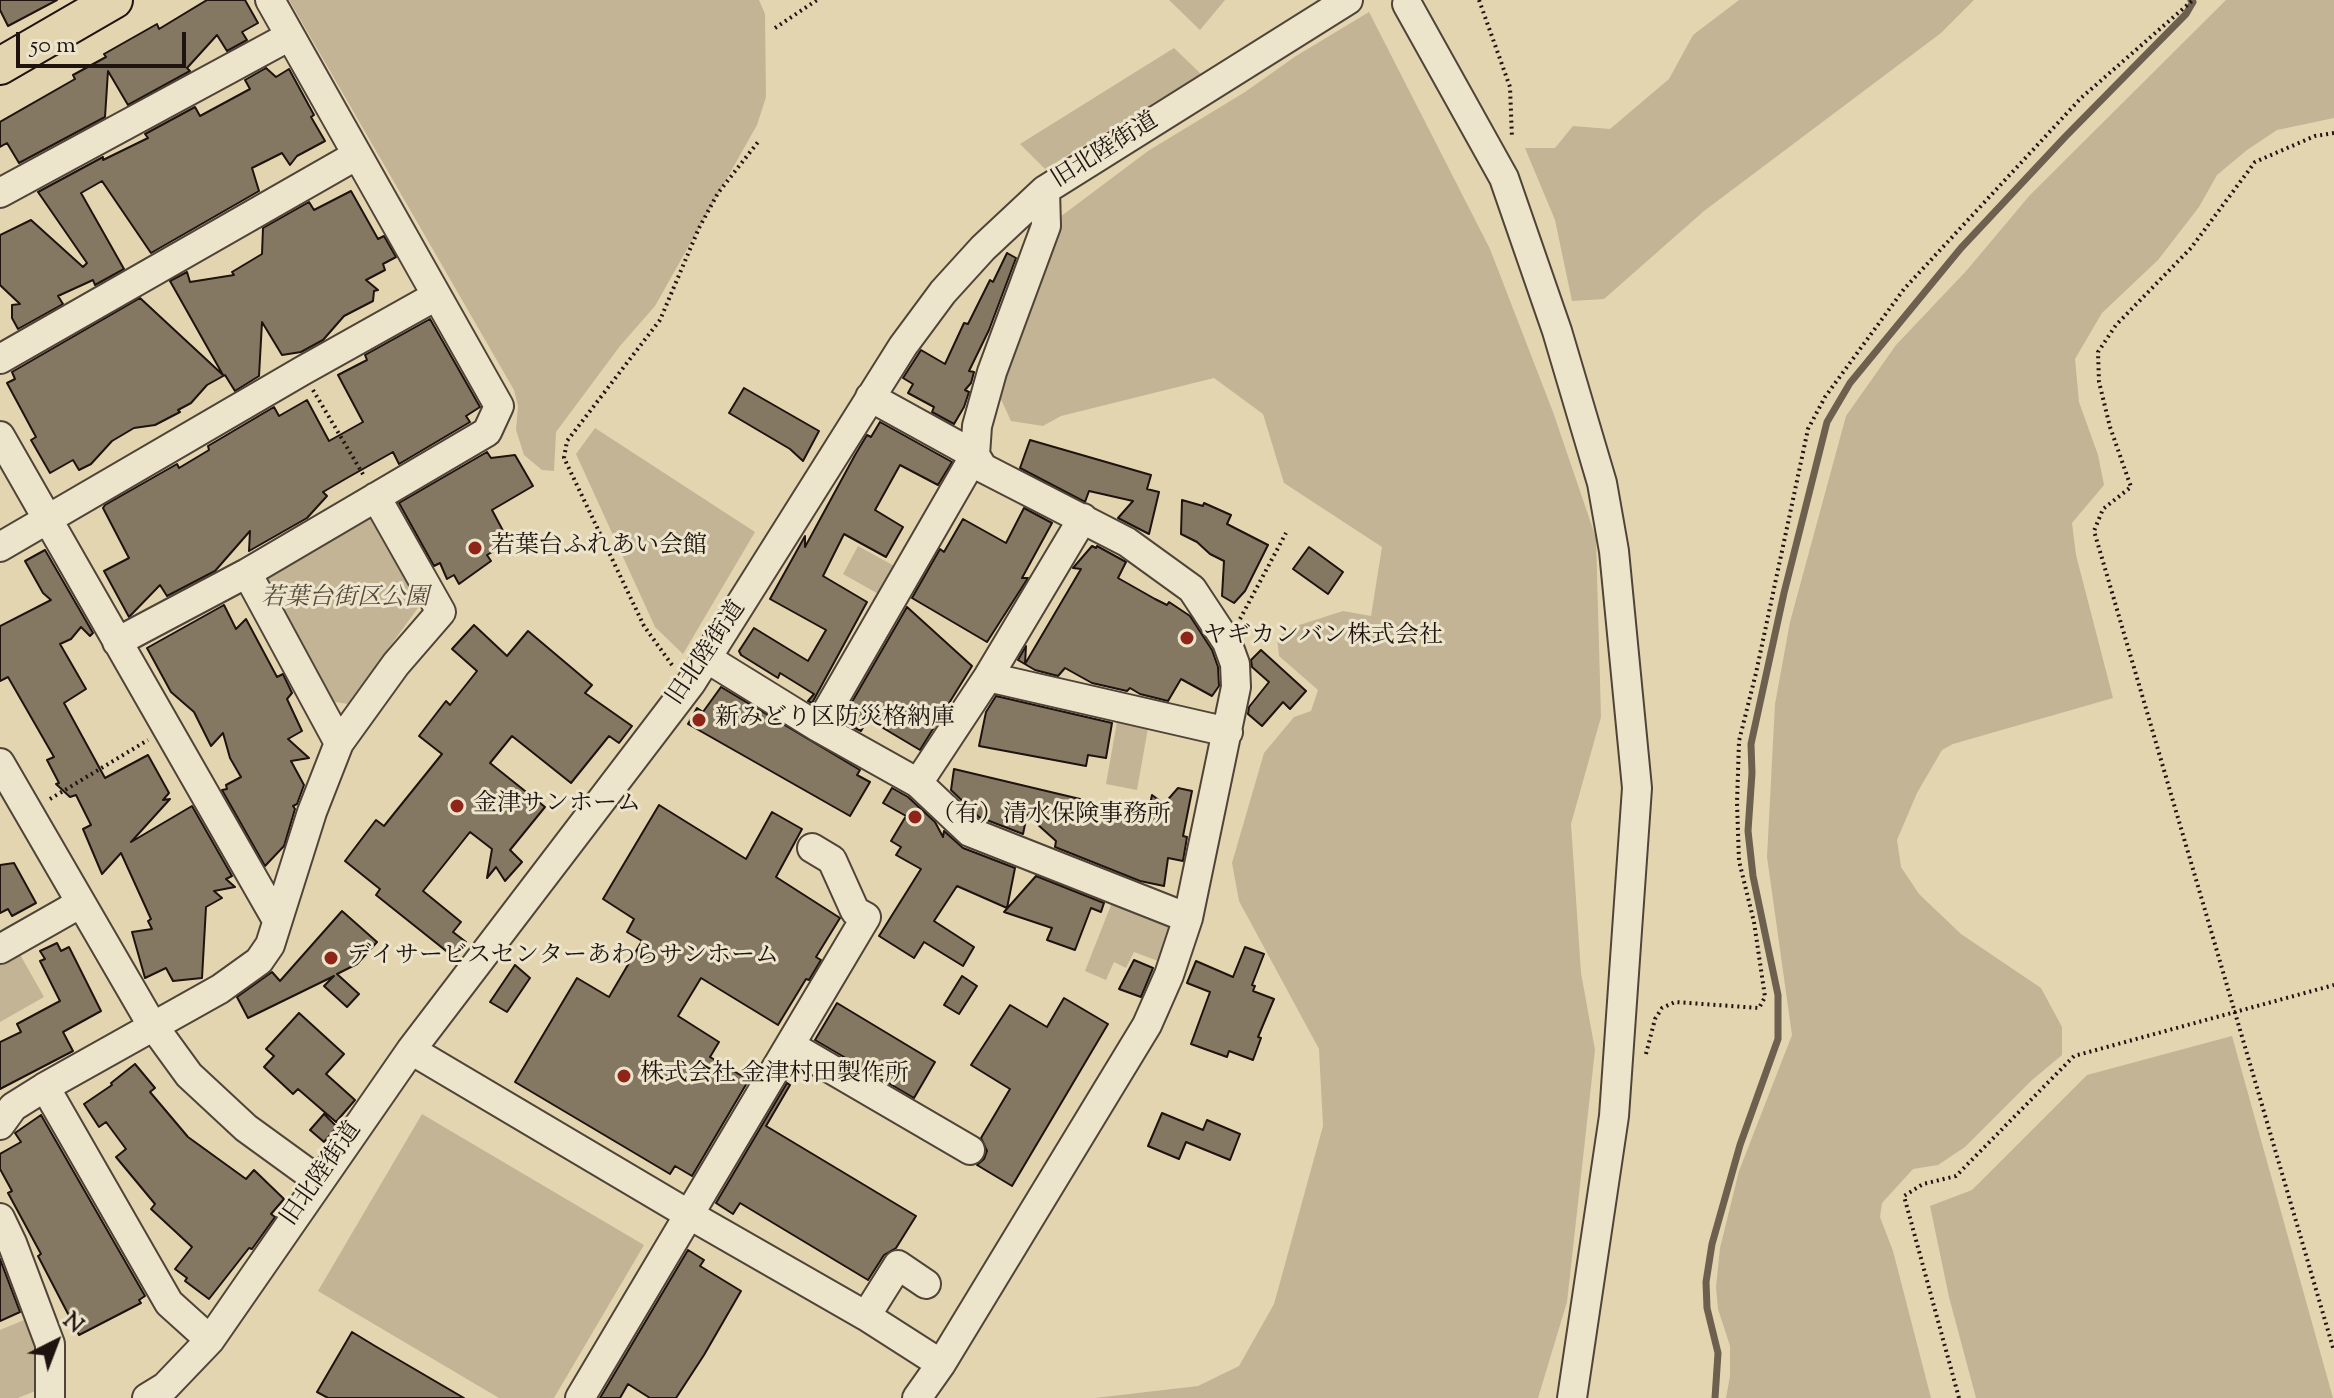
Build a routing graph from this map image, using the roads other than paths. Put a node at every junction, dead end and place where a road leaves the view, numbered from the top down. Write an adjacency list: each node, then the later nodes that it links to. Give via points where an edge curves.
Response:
1 (114, 0): 6 (main road)
2 (270, 0): 5 (street)
3 (1348, 0): 8 (street, 旧北陸街道)
4 (1407, 4): 50 (street, via 1504,178 1602,483 1614,551 1637,788 1614,1116)
5 (290, 36): 7 (street); 9 (street)
6 (0, 66)
7 (357, 155): 10 (street); 11 (street)
8 (1045, 190): 12 (street, 旧北陸街道, via 943,292); 14 (street, via 1046,226 992,372)
9 (0, 193)
10 (436, 296): 15 (street, via 499,406 487,432); 17 (street)
11 (0, 359)
12 (870, 397): 14 (street); 21 (street, 旧北陸街道)
13 (0, 436): 17 (street)
14 (975, 455): 16 (street, via 983,468); 23 (street)
15 (376, 497): 19 (street); 25 (street, via 441,612)
16 (1083, 518): 22 (street); 24 (street, via 1192,589 1227,642 1235,664)
17 (49, 520): 18 (street); 20 (street)
18 (0, 547)
19 (247, 573): 20 (street); 25 (street)
20 (117, 642): 31 (street)
21 (708, 659): 23 (street); 35 (street, 旧北陸街道)
22 (988, 677): 24 (street); 27 (street)
23 (818, 727): 27 (street)
24 (1228, 732): 30 (street)
25 (339, 743): 31 (street)
26 (0, 763): 29 (street)
27 (918, 783): 30 (street, via 970,832)
28 (812, 848): 34 (street, via 832,860 855,911 866,917)
29 (81, 903): 32 (street); 33 (street)
30 (1188, 918): 45 (street, via 1147,1025)
31 (277, 920): 33 (street, via 259,961)
32 (0, 949)
33 (153, 1027): 36 (street); 39 (street, via 189,1075 246,1128)
34 (790, 1045): 38 (street); 40 (street)
35 (411, 1050): 39 (street, 旧北陸街道); 40 (street)
36 (45, 1087): 37 (street, via 13,1107); 44 (street, via 169,1303)
37 (0, 1125)
38 (970, 1150)
39 (319, 1181): 44 (street, 旧北陸街道)
40 (688, 1214): 43 (street); 48 (street)
41 (0, 1218): 46 (street, via 50,1344)
42 (926, 1284): 43 (street, via 898,1265)
43 (866, 1316): 45 (street)
44 (210, 1340): 47 (street, 旧北陸街道, via 165,1387)
45 (941, 1364): 49 (street)
46 (50, 1398)
47 (147, 1398)
48 (580, 1398)
49 (917, 1398)
50 (1572, 1398)

